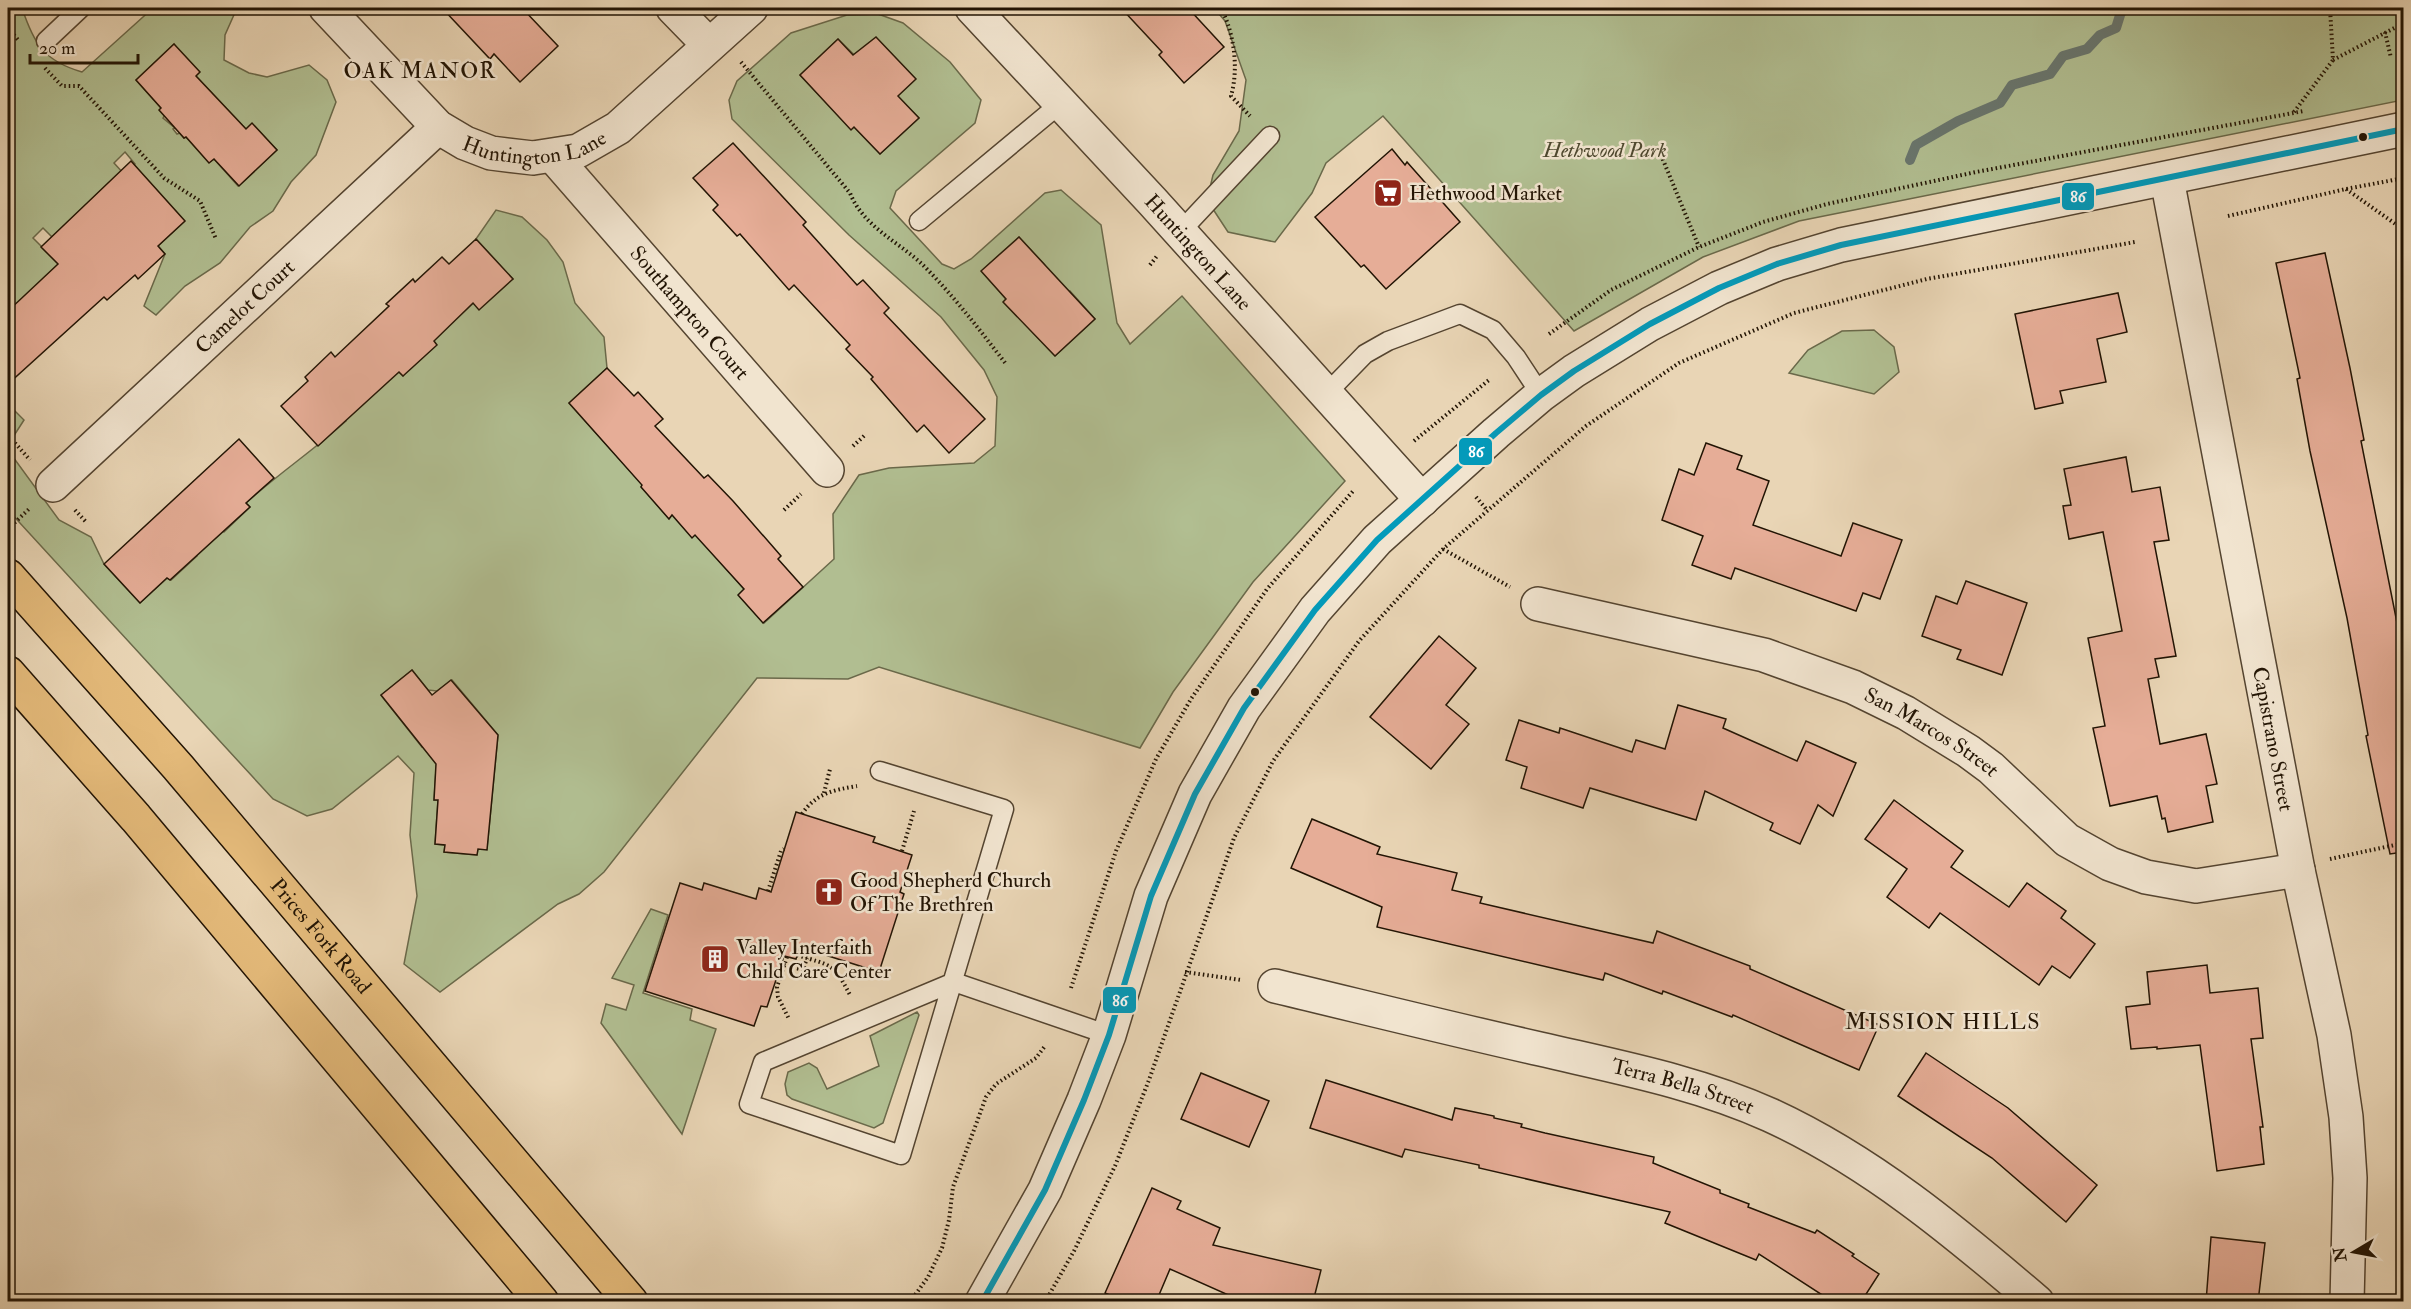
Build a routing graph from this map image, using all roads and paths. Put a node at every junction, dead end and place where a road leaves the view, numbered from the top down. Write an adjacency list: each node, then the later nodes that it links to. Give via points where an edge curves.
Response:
1 (81, 8): 11 (lane)
2 (326, 8): 21 (street, Huntington Lane)
3 (673, 8): 12 (street)
4 (751, 8): 12 (street, Huntington Lane)
5 (972, 8): 19 (street, Huntington Lane)
6 (1221, 8): 18 (path, via 1229,24 1234,58)
7 (2330, 8): 15 (path)
8 (2403, 24): 10 (path)
9 (8, 28): 13 (path)
10 (2385, 32): 14 (path); 15 (path)
11 (46, 41)
12 (709, 45): 24 (street, Huntington Lane, via 618,128 578,151)
13 (24, 46)
14 (2391, 58)
15 (2333, 60): 20 (path)
16 (40, 62): 33 (path, via 62,86 79,86 164,178 200,201)
17 (742, 64): 36 (path, via 850,193 864,217 920,263 959,303)
18 (1231, 96)
19 (1061, 103): 30 (lane); 32 (street, Huntington Lane)
20 (2294, 113)
21 (438, 127): 24 (street, Huntington Lane, via 491,153); 42 (street, Camelot Court)
22 (2403, 129): 27 (street)
23 (1270, 136): 32 (lane)
24 (553, 156): 41 (street, Southampton Court)
25 (1661, 156): 35 (path)
26 (2403, 178): 28 (path)
27 (2167, 179): 39 (street, via 1841,245 1777,264 1671,313); 61 (street, Capistrano Street)
28 (2346, 189): 29 (path); 31 (path)
29 (2228, 216)
30 (919, 221)
31 (2403, 230)
32 (1180, 232): 38 (street, Huntington Lane)
33 (216, 239)
34 (2135, 242): 45 (path, via 1927,279 1794,313 1679,363 1586,426)
35 (1699, 247)
36 (1006, 364)
37 (1489, 380): 40 (path, via 1422,435)
38 (1327, 393): 39 (lane, via 1365,354 1388,341 1460,314 1493,330); 44 (street, Huntington Lane)
39 (1540, 395): 44 (street)
40 (1426, 440)
41 (827, 470)
42 (42, 496): 46 (path)
43 (1476, 497): 45 (path)
44 (1422, 500): 73 (street, via 1377,540 1315,610 1230,730 1196,794 1155,888)
45 (1487, 510): 47 (path)
46 (8, 529)
47 (1443, 549): 49 (path); 67 (path, via 1359,641 1273,761 1234,838)
48 (8, 576): 76 (main road, Prices Fork Road, via 178,767)
49 (1493, 576)
50 (1538, 604): 61 (street, San Marcos Street, via 1764,655 1853,687 1906,713 1968,751 2067,840 2110,864 2146,877 2196,886)
51 (8, 674): 75 (main road, via 136,818)
52 (830, 769): 55 (path)
53 (880, 771): 69 (lane, via 1004,809)
54 (864, 785): 55 (path)
55 (824, 793): 56 (path)
56 (802, 814)
57 (907, 834): 60 (path)
58 (2403, 843): 61 (path, via 2336,857)
59 (784, 849): 62 (path)
60 (902, 851)
61 (2298, 870): 81 (street, Capistrano Street, via 2334,1035 2346,1117 2350,1178)
62 (768, 891)
63 (798, 955): 65 (path)
64 (787, 957): 66 (path)
65 (807, 958): 66 (path, via 803,970); 71 (path, via 836,969)
66 (784, 965): 72 (path, via 778,997 790,1018)
67 (1185, 972): 68 (path); 79 (path, via 1115,1166)
68 (1230, 978)
69 (954, 982): 69 (lane, via 763,1062 749,1104 901,1155); 73 (lane)
70 (1275, 987): 80 (street, Terra Bella Street, via 1641,1071 1769,1115 1828,1145 1899,1190)
71 (850, 996)
72 (780, 1023)
73 (1109, 1035): 78 (street, via 1045,1190)
74 (1045, 1046): 77 (path, via 1036,1058 996,1084 986,1097 953,1187 942,1248)
75 (542, 1302)
76 (630, 1302)
77 (910, 1302)
78 (982, 1302)
79 (1045, 1302)
80 (2037, 1302)
81 (2347, 1302)

